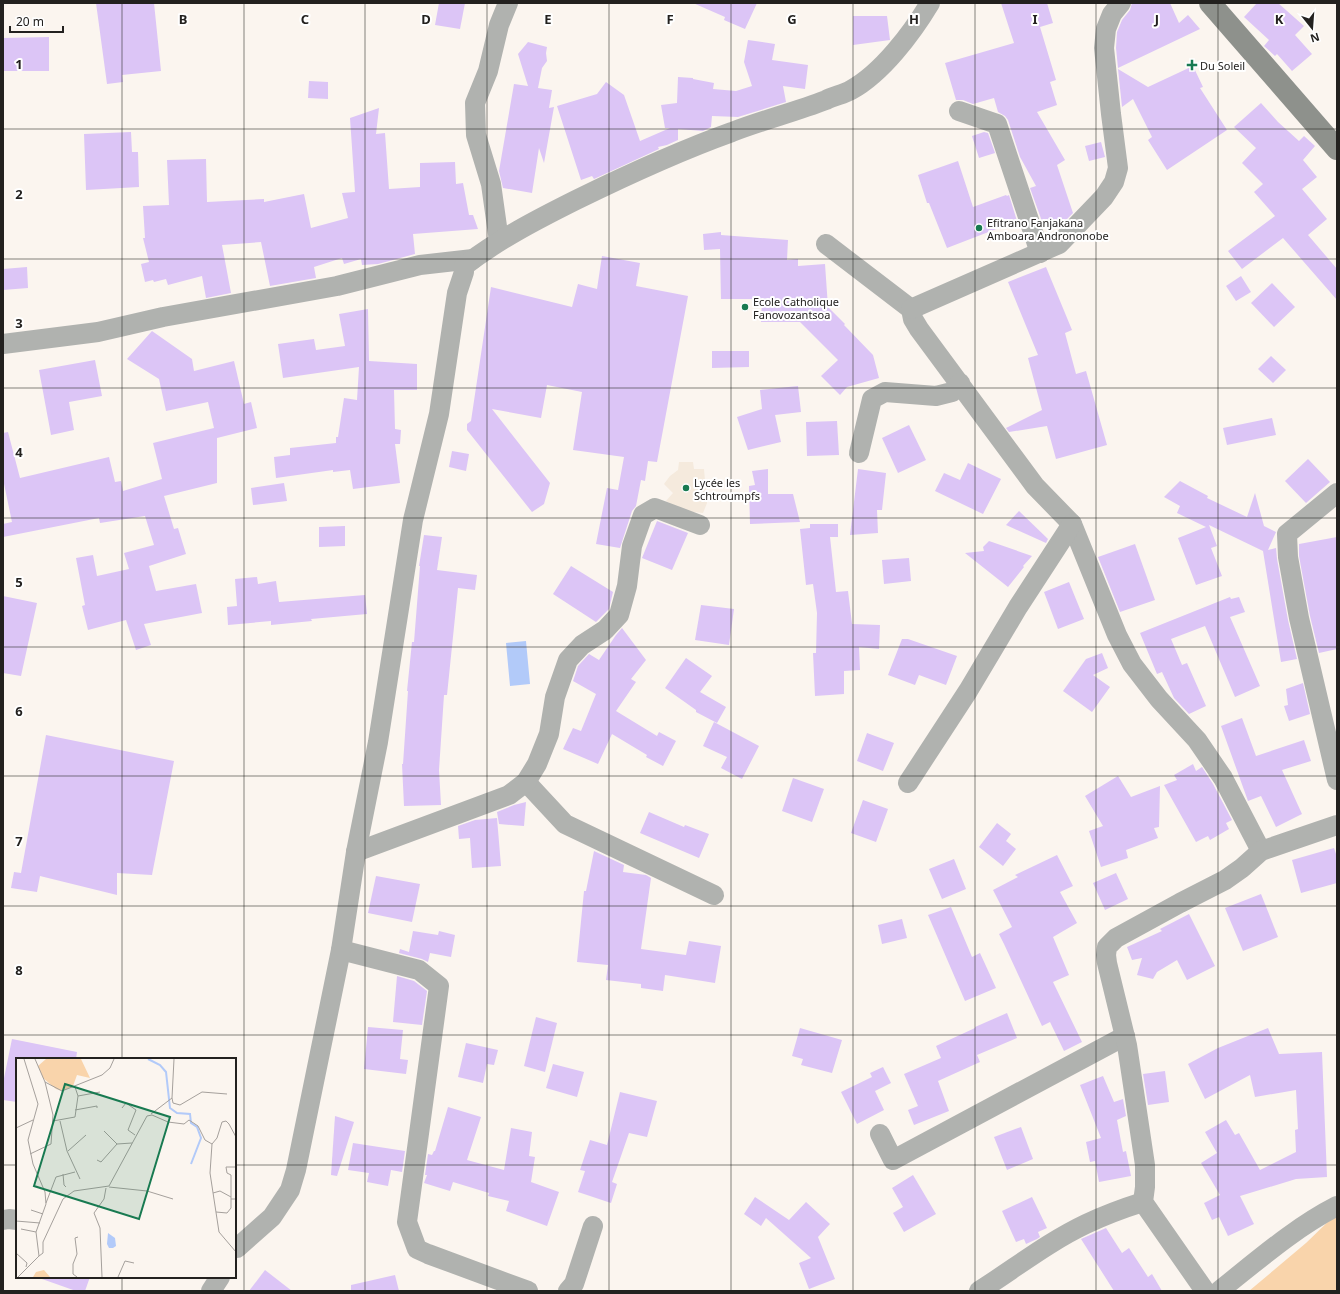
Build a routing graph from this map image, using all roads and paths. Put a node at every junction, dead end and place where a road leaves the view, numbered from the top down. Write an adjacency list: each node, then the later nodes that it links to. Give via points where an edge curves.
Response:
1 (508, 3): 7 (street, via 499,25 488,71 475,103 476,136 491,184)
2 (930, 3): 7 (street, via 909,35 869,78 851,90 709,140 610,183)
3 (1121, 3): 9 (street, via 1112,14 1106,29 1104,48 1118,168 1114,182 1104,197 1059,244)
4 (1210, 3): 6 (main road)
5 (959, 111): 9 (street, via 997,124)
6 (1337, 150)
7 (499, 241): 10 (street)
8 (826, 244): 11 (street)
9 (1040, 253): 11 (street)
10 (473, 259): 12 (street, via 420,265 337,286 163,317 98,332); 22 (street, via 464,266 457,293 439,414 413,520 378,742)
11 (912, 309): 13 (street, via 913,319 919,329)
12 (3, 344)
13 (960, 383): 14 (street, via 952,392 936,396 885,392 872,399); 16 (street, via 1035,486)
14 (858, 453)
15 (1337, 493): 18 (street, via 1287,534 1288,557 1299,618)
16 (1072, 524): 20 (street); 23 (street, via 1117,635 1132,664 1159,699 1197,740 1219,772)
17 (700, 525): 19 (street, via 655,508 643,515 632,546 627,586 619,615 568,660 555,697 549,734 537,764)
18 (1337, 780)
19 (526, 782): 22 (street, via 509,795); 24 (street, via 566,824)
20 (908, 782)
21 (1337, 825): 23 (street)
22 (356, 852): 25 (street)
23 (1261, 852): 26 (street, via 1225,880 1116,938 1107,947 1107,963)
24 (714, 895)
25 (341, 950): 33 (street, via 304,1140 290,1190 272,1217); 36 (street, via 419,970 439,986 407,1222 417,1249)
26 (1125, 1036): 27 (street, via 893,1160); 28 (street, via 1145,1165)
27 (880, 1134)
28 (1144, 1202): 38 (street, via 1119,1209 1085,1224); 39 (street)
29 (1337, 1206): 40 (street, via 1322,1213)
30 (3, 1220): 31 (street)
31 (16, 1220)
32 (593, 1226): 37 (street, via 574,1284)
33 (236, 1249)
34 (219, 1278): 35 (street)
35 (211, 1291)
36 (528, 1291)
37 (568, 1291)
38 (979, 1291)
39 (1205, 1291)
40 (1219, 1291)

